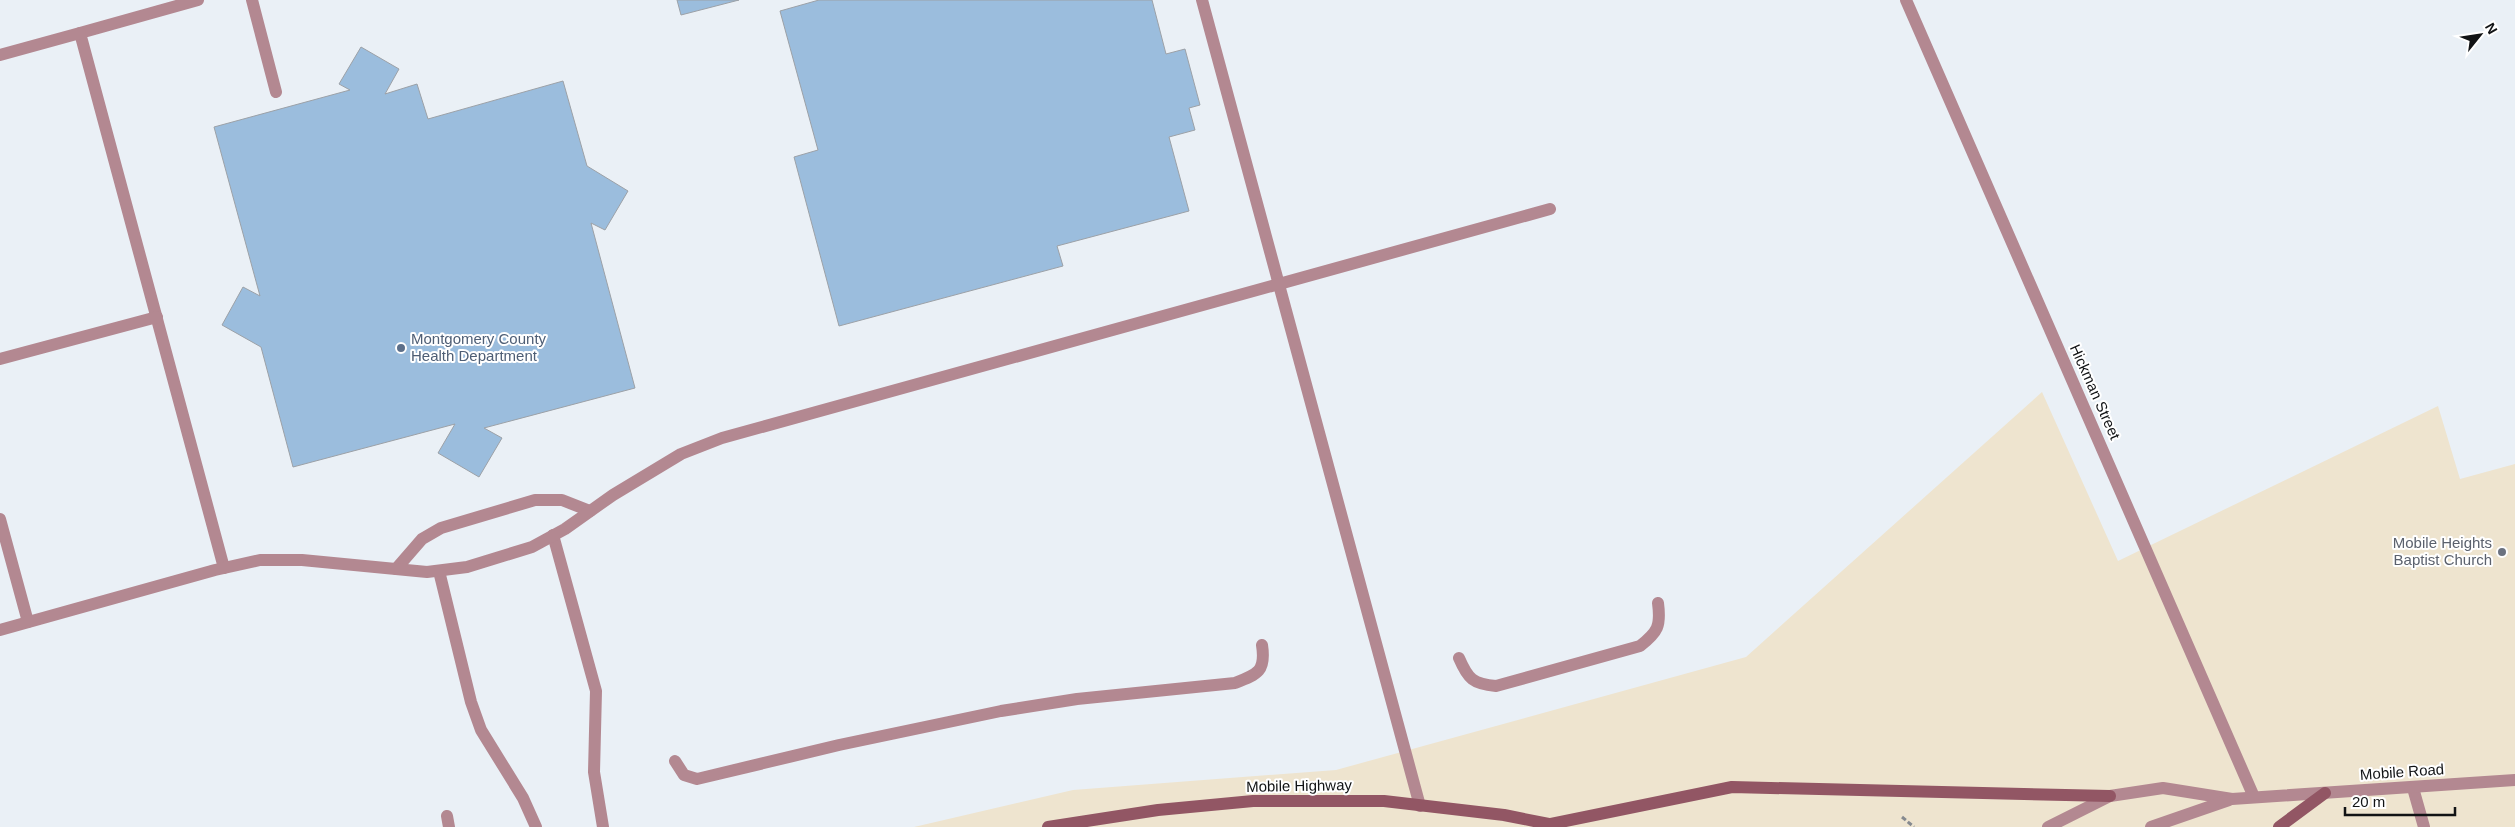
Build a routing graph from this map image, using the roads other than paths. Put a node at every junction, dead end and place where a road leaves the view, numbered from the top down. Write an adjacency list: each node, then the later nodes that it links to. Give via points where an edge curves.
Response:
1 (198, 0): 5 (street)
2 (252, 0): 7 (street)
3 (1202, 0): 9 (street)
4 (1906, 0): 28 (street, Hickman Street)
5 (80, 33): 6 (street); 10 (street)
6 (0, 55)
7 (276, 92)
8 (1550, 209): 9 (street)
9 (1280, 284): 12 (street, via 722,438 680,454); 30 (street)
10 (157, 317): 11 (street); 15 (street)
11 (0, 359)
12 (590, 512): 14 (street); 16 (street, via 562,500 535,500 441,528 422,539)
13 (0, 519): 19 (street)
14 (554, 535): 17 (street, via 532,547 467,567); 33 (street, via 596,691 594,772)
15 (224, 568): 16 (street, via 260,560 302,560); 19 (street)
16 (396, 569): 17 (street)
17 (439, 571): 32 (street, via 481,730 524,798)
18 (1658, 603): 22 (street, via 1660,618 1656,634 1640,646 1496,686 1480,685 1466,674)
19 (28, 622): 20 (street)
20 (0, 630)
21 (1262, 645): 23 (street, via 1264,658 1260,670 1235,683 1078,699 1001,711 696,779 684,775)
22 (1459, 658)
23 (675, 761)
24 (2515, 780): 25 (street, Mobile Road)
25 (2413, 788): 26 (street, Mobile Road); 38 (street)
26 (2326, 793): 28 (street, Mobile Road); 37 (main road)
27 (2110, 796): 29 (street, Mobile Road, via 2163,788); 31 (main road, via 1732,787); 35 (street, Mobile Road)
28 (2254, 797): 29 (street, Mobile Road)
29 (2232, 799): 36 (street, Mobile Road)
30 (1420, 806): 31 (main road, Mobile Highway, via 1504,815); 34 (main road, Mobile Highway, via 1384,802 1253,801 1158,810)
31 (1556, 826)
32 (536, 827)
33 (603, 827)
34 (1048, 827)
35 (2048, 827)
36 (2151, 827)
37 (2279, 827)
38 (2424, 827)

